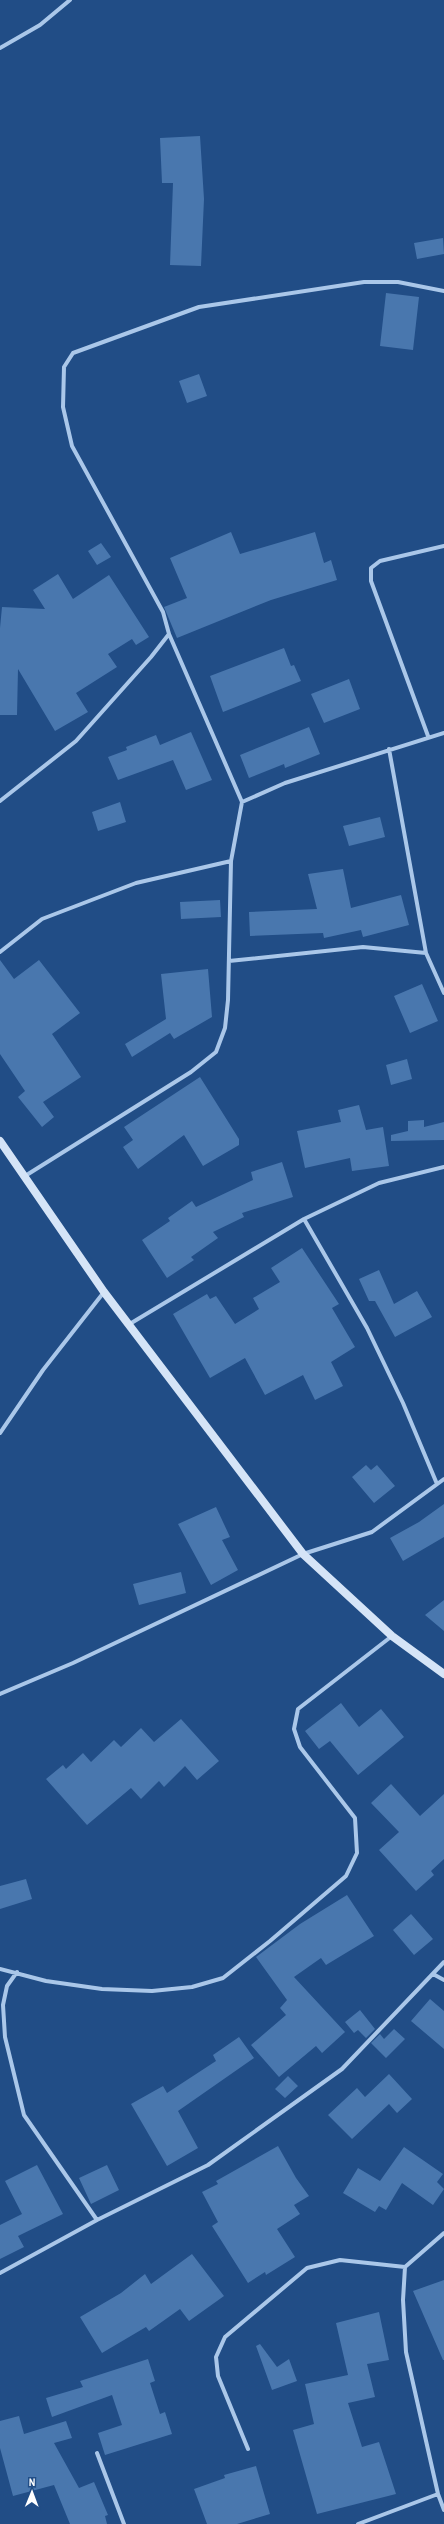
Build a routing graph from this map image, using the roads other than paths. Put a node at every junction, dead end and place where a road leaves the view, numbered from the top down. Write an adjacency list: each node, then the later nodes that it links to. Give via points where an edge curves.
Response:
1 (70, 0): 2 (street, via 40,25)
2 (0, 48)
3 (444, 291): 5 (street, via 398,282 364,282 199,307 73,353 66,360 63,407 72,446 163,612)
4 (444, 546): 7 (street, via 380,561 371,568 370,581)
5 (169, 634): 9 (street, via 152,657 76,741); 10 (street)
6 (444, 733): 7 (street)
7 (428, 736): 8 (street)
8 (389, 749): 10 (street, via 285,783); 13 (street)
9 (0, 801)
10 (242, 802): 11 (street)
11 (231, 861): 12 (street, via 136,883 42,920); 14 (street)
12 (0, 952)
13 (426, 953): 14 (street, via 363,947); 15 (street)
14 (229, 961): 18 (street, via 225,1028 216,1052 191,1072)
15 (444, 993)
16 (0, 1141): 18 (street)
17 (444, 1167): 19 (street, via 379,1183)
18 (24, 1177): 20 (street)
19 (304, 1219): 21 (street); 24 (street, via 367,1328 403,1403)
20 (104, 1292): 21 (street); 22 (street, via 43,1370)
21 (128, 1325): 25 (street)
22 (0, 1433)
23 (444, 1480): 24 (street)
24 (437, 1484): 25 (street, via 372,1532)
25 (303, 1554): 26 (street); 28 (street, via 73,1663)
26 (392, 1636): 27 (street); 31 (street, via 298,1709 294,1729 300,1747 355,1818 357,1853 346,1876 223,1978 192,1987 152,1991 102,1989 46,1981)
27 (444, 1674)
28 (0, 1694)
29 (444, 1962): 32 (street)
30 (0, 1969): 31 (street)
31 (17, 1972): 34 (street, via 7,1986 3,2005 5,2037 24,2115)
32 (433, 1974): 33 (street); 34 (street, via 342,2069 208,2165)
33 (444, 1980)
34 (97, 2220): 37 (street)
35 (444, 2233): 36 (street)
36 (405, 2267): 38 (street, via 340,2260 307,2268 225,2337 216,2357 218,2376); 40 (street, via 403,2300 406,2352)
37 (0, 2273)
38 (248, 2448)
39 (97, 2454): 42 (street)
40 (438, 2494): 41 (street); 43 (street)
41 (444, 2510)
42 (124, 2524)
43 (358, 2524)

